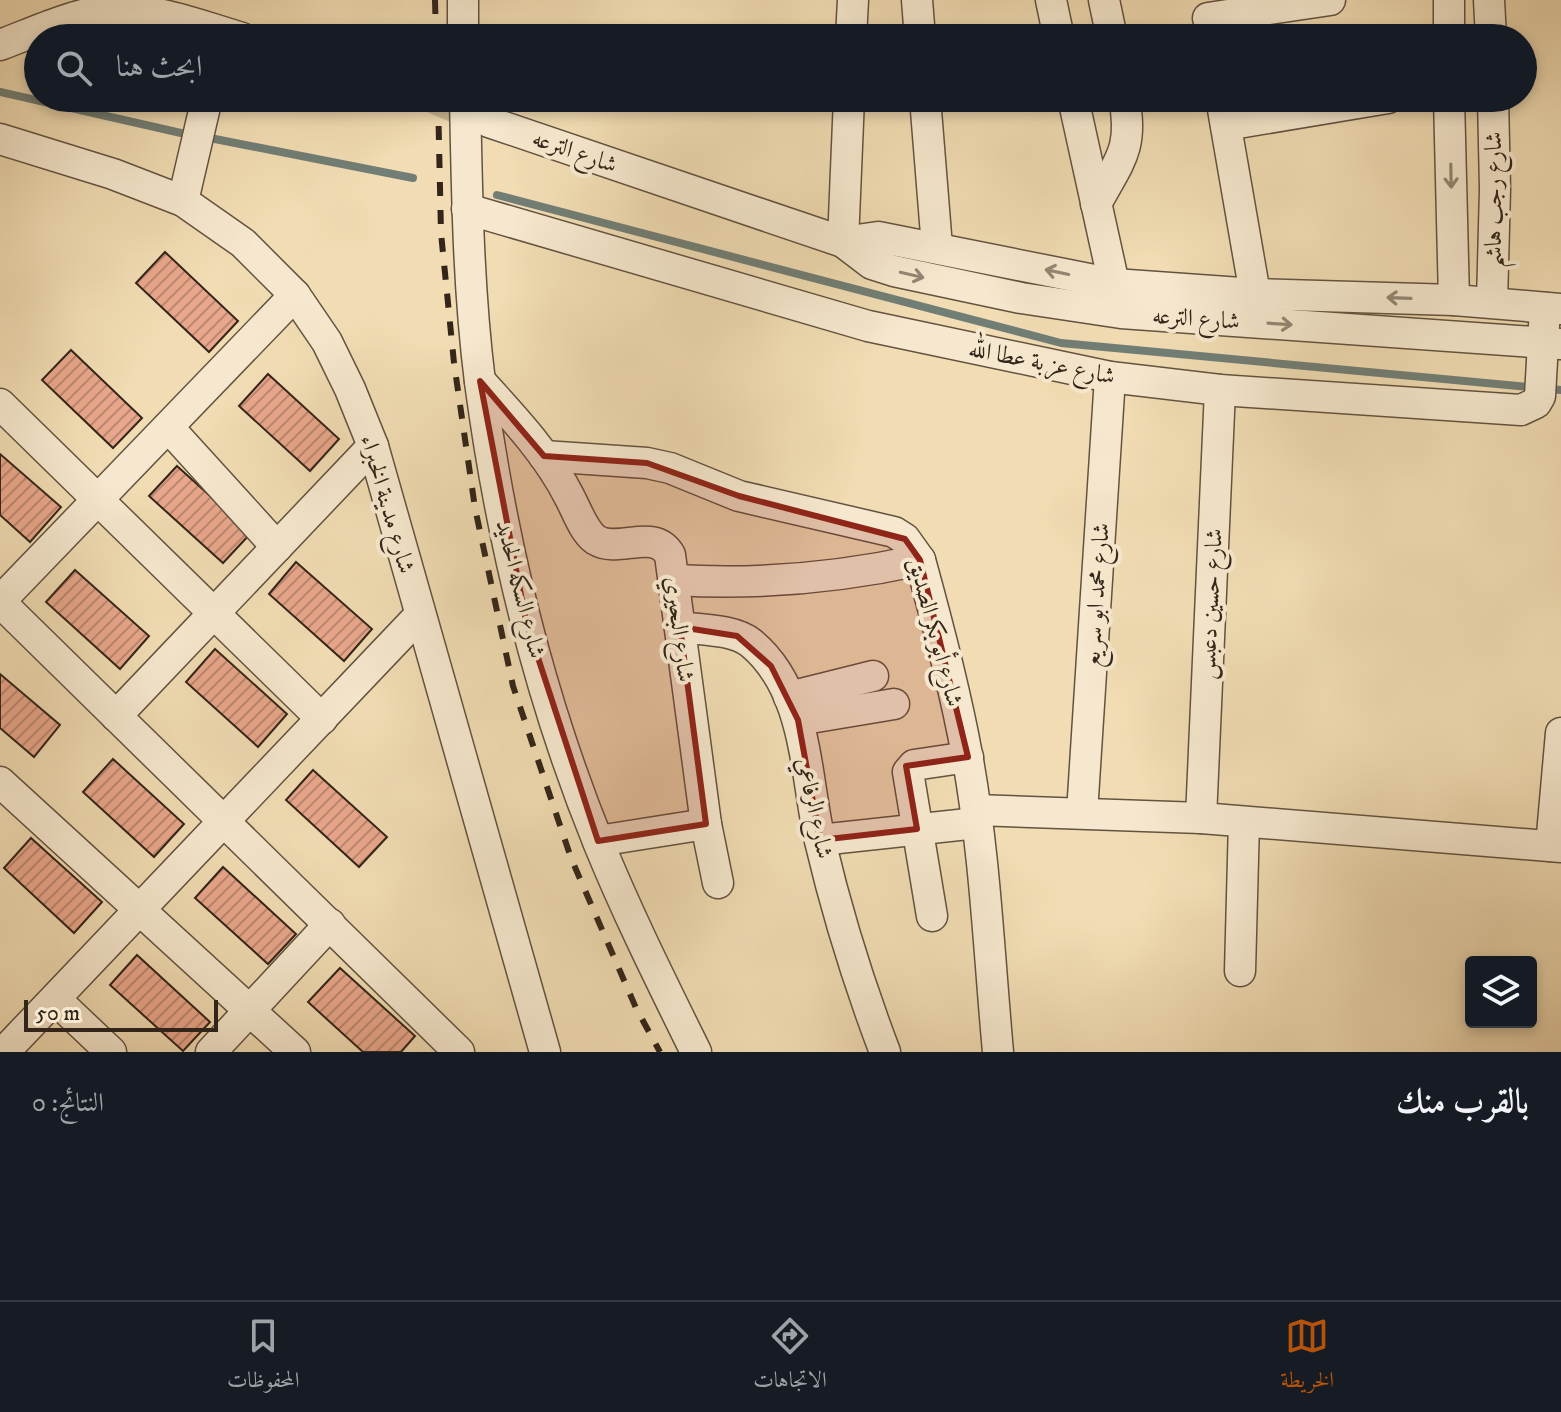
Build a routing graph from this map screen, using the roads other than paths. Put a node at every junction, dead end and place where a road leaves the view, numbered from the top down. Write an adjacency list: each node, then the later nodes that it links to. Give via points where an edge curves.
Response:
1 (463, 0): 12 (street)
2 (853, 0): 13 (street)
3 (917, 0): 14 (street)
4 (1051, 0): 15 (street)
5 (1104, 0): 16 (street)
6 (1330, 0): 9 (street)
7 (1449, 0): 17 (street)
8 (1489, 0): 18 (street)
9 (1208, 19)
10 (62, 24): 11 (street, via 115,10)
11 (187, 24)
12 (463, 24)
13 (852, 24)
14 (919, 24)
15 (1056, 24)
16 (1109, 24)
17 (1449, 24)
18 (1490, 24)
19 (24, 37): 20 (street)
20 (0, 45)
21 (204, 112): 32 (street)
22 (465, 112): 34 (street, شارع السكه الحديد)
23 (848, 112): 35 (street)
24 (926, 112): 36 (street)
25 (1076, 112): 33 (street)
26 (1126, 112): 33 (street, via 1125,150)
27 (1224, 112): 38 (street)
28 (1449, 112): 40 (street, شارع رجب هاشم, one-way to 40)
29 (1493, 112): 41 (street, شارع رجب هاشم)
30 (489, 122): 35 (street, شارع الترعه)
31 (0, 139): 32 (street, شارع مدينة الخبراء)
32 (183, 201): 39 (street, شارع مدينة الخبراء, via 243,243)
33 (1096, 204): 37 (street)
34 (467, 209): 44 (street, شارع عزبة عطا الله, via 868,326); 45 (street, شارع السكه الحديد)
35 (843, 242): 36 (street, شارع الترعه, via 878,237); 43 (street, شارع الترعه, one-way to 43, via 872,264 894,271 1021,298 1121,313)
36 (937, 247): 37 (street, شارع الترعه, one-way to 36)
37 (1114, 284): 38 (street, شارع الترعه)
38 (1255, 294): 40 (street, شارع الترعه, one-way to 38)
39 (295, 295): 48 (street); 49 (street, شارع مدينة الخبراء, via 327,342)
40 (1454, 300): 41 (street, شارع الترعه)
41 (1492, 302): 42 (street, شارع الترعه)
42 (1553, 308): 43 (street, شارع عزبة عطا الله)
43 (1549, 349): 46 (street, شارع عزبة عطا الله, via 1540,396 1521,410)
44 (1110, 377): 46 (street, شارع عزبة عطا الله); 67 (street, شارع محمد ابو سريع)
45 (480, 381): 50 (street, شارع البحيري); 75 (street, شارع السكه الحديد, via 526,621)
46 (1220, 390): 69 (street, شارع حسين دعبس)
47 (0, 404): 51 (street)
48 (168, 427): 51 (street); 52 (street)
49 (373, 446): 52 (street); 57 (street, شارع مدينة الخبراء)
50 (544, 456): 53 (street, شارع أبو بكر الصديق, via 670,468 739,496 894,532); 54 (street, شارع البحيري, via 596,539 664,546)
51 (97, 500): 55 (street); 56 (street)
52 (277, 547): 56 (street)
53 (920, 560): 54 (street, via 822,578); 65 (street, شارع أبو بكر الصديق, via 948,658)
54 (675, 580): 58 (street, شارع البحيري)
55 (0, 602): 62 (street)
56 (213, 614): 62 (street); 63 (street)
57 (420, 615): 63 (street); 89 (street, شارع مدينة الخبراء)
58 (680, 627): 61 (street, شارع الرفاعي, via 749,642 771,666); 72 (street, شارع البحيري)
59 (873, 676): 61 (street)
60 (894, 704): 61 (street)
61 (793, 709): 74 (street, شارع الرفاعي)
62 (116, 716): 70 (street)
63 (322, 719): 70 (street)
64 (1561, 733): 76 (street)
65 (968, 757): 68 (street, شارع أبو بكر الصديق); 73 (street, via 909,769)
66 (0, 782): 78 (street)
67 (1082, 813): 68 (street); 69 (street)
68 (976, 817): 73 (street); 92 (street, شارع أبو بكر الصديق)
69 (1201, 818): 71 (street)
70 (225, 821): 78 (street); 80 (street)
71 (1244, 822): 76 (street); 81 (street)
72 (706, 824): 75 (street); 77 (street, شارع البحيري)
73 (917, 829): 74 (street); 79 (street)
74 (820, 840): 91 (street, شارع الرفاعي, via 848,945)
75 (598, 841): 90 (street, شارع السكه الحديد)
76 (1556, 847)
77 (718, 883)
78 (140, 910): 82 (street); 83 (street)
79 (932, 916)
80 (330, 924): 83 (street); 88 (street)
81 (1240, 971)
82 (55, 999): 84 (street); 85 (street)
83 (250, 1010): 86 (street); 87 (street)
84 (4, 1052)
85 (111, 1052)
86 (211, 1052)
87 (295, 1052)
88 (459, 1052)
89 (545, 1052)
90 (696, 1052)
91 (885, 1052)
92 (998, 1052)

